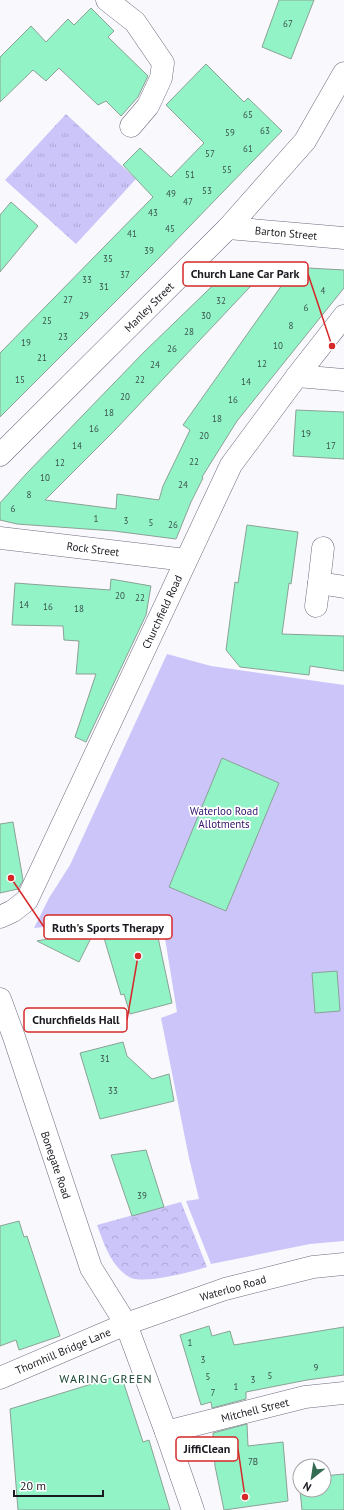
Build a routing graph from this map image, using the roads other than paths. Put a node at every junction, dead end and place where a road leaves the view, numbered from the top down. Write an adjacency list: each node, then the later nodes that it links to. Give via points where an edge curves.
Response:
1 (107, 0): 3 (street, via 135,22 163,63 161,78 148,106)
2 (344, 73): 4 (street, Manley Street, via 304,141)
3 (131, 126)
4 (228, 228): 5 (street, Barton Street); 9 (street, Manley Street)
5 (344, 238)
6 (344, 316): 7 (street, Churchfield Road)
7 (297, 376): 8 (street); 12 (street, Churchfield Road, via 231,465)
8 (344, 380)
9 (0, 455)
10 (0, 538): 12 (street, Rock Street)
11 (323, 548): 13 (street)
12 (186, 560): 16 (street, Churchfield Road, via 27,900)
13 (319, 583): 14 (street); 15 (street)
14 (344, 587)
15 (316, 606)
16 (0, 917)
17 (0, 999): 19 (street, Bonegate Road, via 91,1268)
18 (344, 1264): 19 (street, Waterloo Road, via 313,1267 225,1289)
19 (126, 1324): 20 (street, Thornhill Bridge Lane); 22 (street, Bonegate Road)
20 (0, 1378)
21 (344, 1393): 22 (street, Mitchell Street, via 305,1397)
22 (166, 1432): 23 (street, Bonegate Road)
23 (193, 1510)

